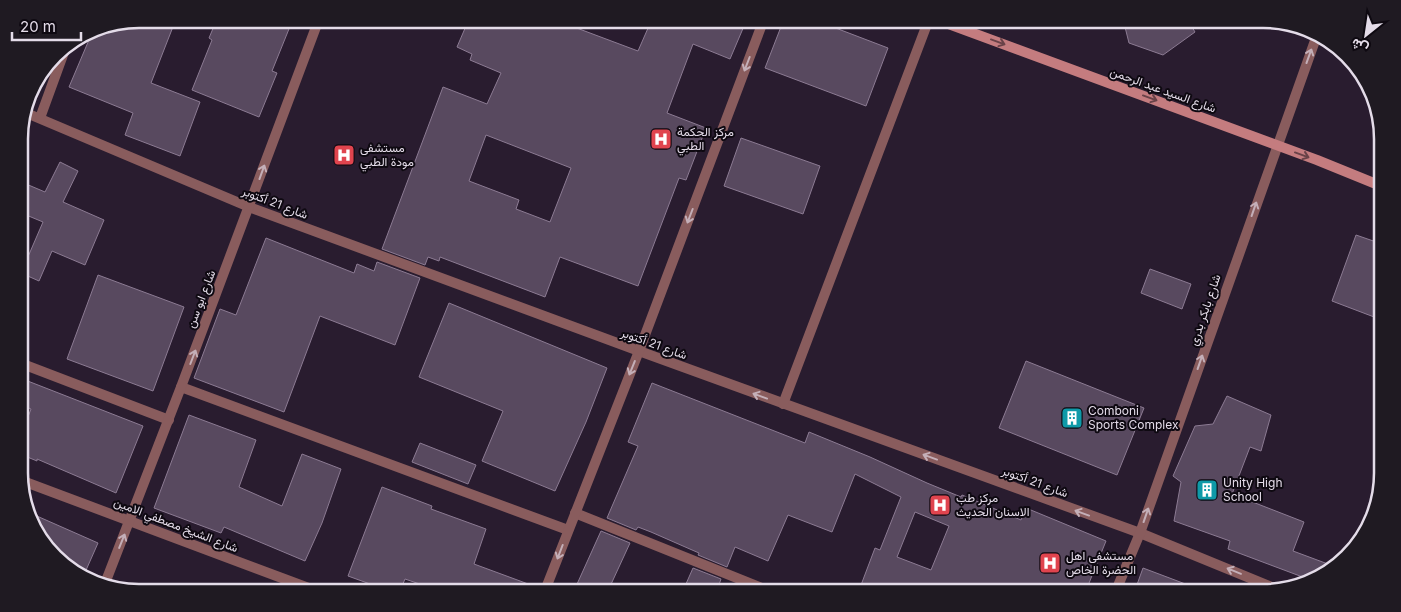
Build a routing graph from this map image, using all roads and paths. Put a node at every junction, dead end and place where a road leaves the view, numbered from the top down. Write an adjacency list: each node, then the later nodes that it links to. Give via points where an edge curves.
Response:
1 (316, 28): 11 (street, شارع ابو سن, one-way to 1)
2 (761, 28): 12 (street, one-way to 12)
3 (927, 28): 15 (street)
4 (959, 28): 9 (street, شارع السيد عبد الرحمن, one-way to 9)
5 (1315, 41): 9 (street, شارع بابكر بدري, one-way to 5)
6 (62, 58): 8 (street)
7 (30, 114): 8 (street, شارع 21 أكتوبر)
8 (40, 118): 11 (street, شارع 21 أكتوبر)
9 (1276, 145): 10 (street, شارع السيد عبد الرحمن, one-way to 10); 21 (street, شارع بابكر بدري, one-way to 9)
10 (1374, 183)
11 (249, 207): 12 (street, شارع 21 أكتوبر); 14 (street, شارع ابو سن, one-way to 11)
12 (639, 351): 15 (street, شارع 21 أكتوبر, one-way to 12); 18 (street, one-way to 18)
13 (28, 366): 16 (street)
14 (181, 387): 16 (street, شارع ابو سن); 20 (street)
15 (783, 404): 21 (street, شارع 21 أكتوبر, one-way to 15)
16 (169, 420): 19 (street, شارع ابو سن)
17 (28, 483): 19 (street, شارع الشيخ مصطفي الامين)
18 (575, 514): 20 (street); 25 (street)
19 (130, 521): 22 (street, شارع ابو سن, one-way to 19); 23 (street, شارع الشيخ مصطفي الامين)
20 (568, 530): 24 (street, one-way to 24)
21 (1140, 533): 26 (street, شارع بابكر بدري); 27 (street, شارع 21 أكتوبر, one-way to 21)
22 (106, 580)
23 (298, 584)
24 (547, 584)
25 (751, 584)
26 (1119, 584)
27 (1264, 584)

